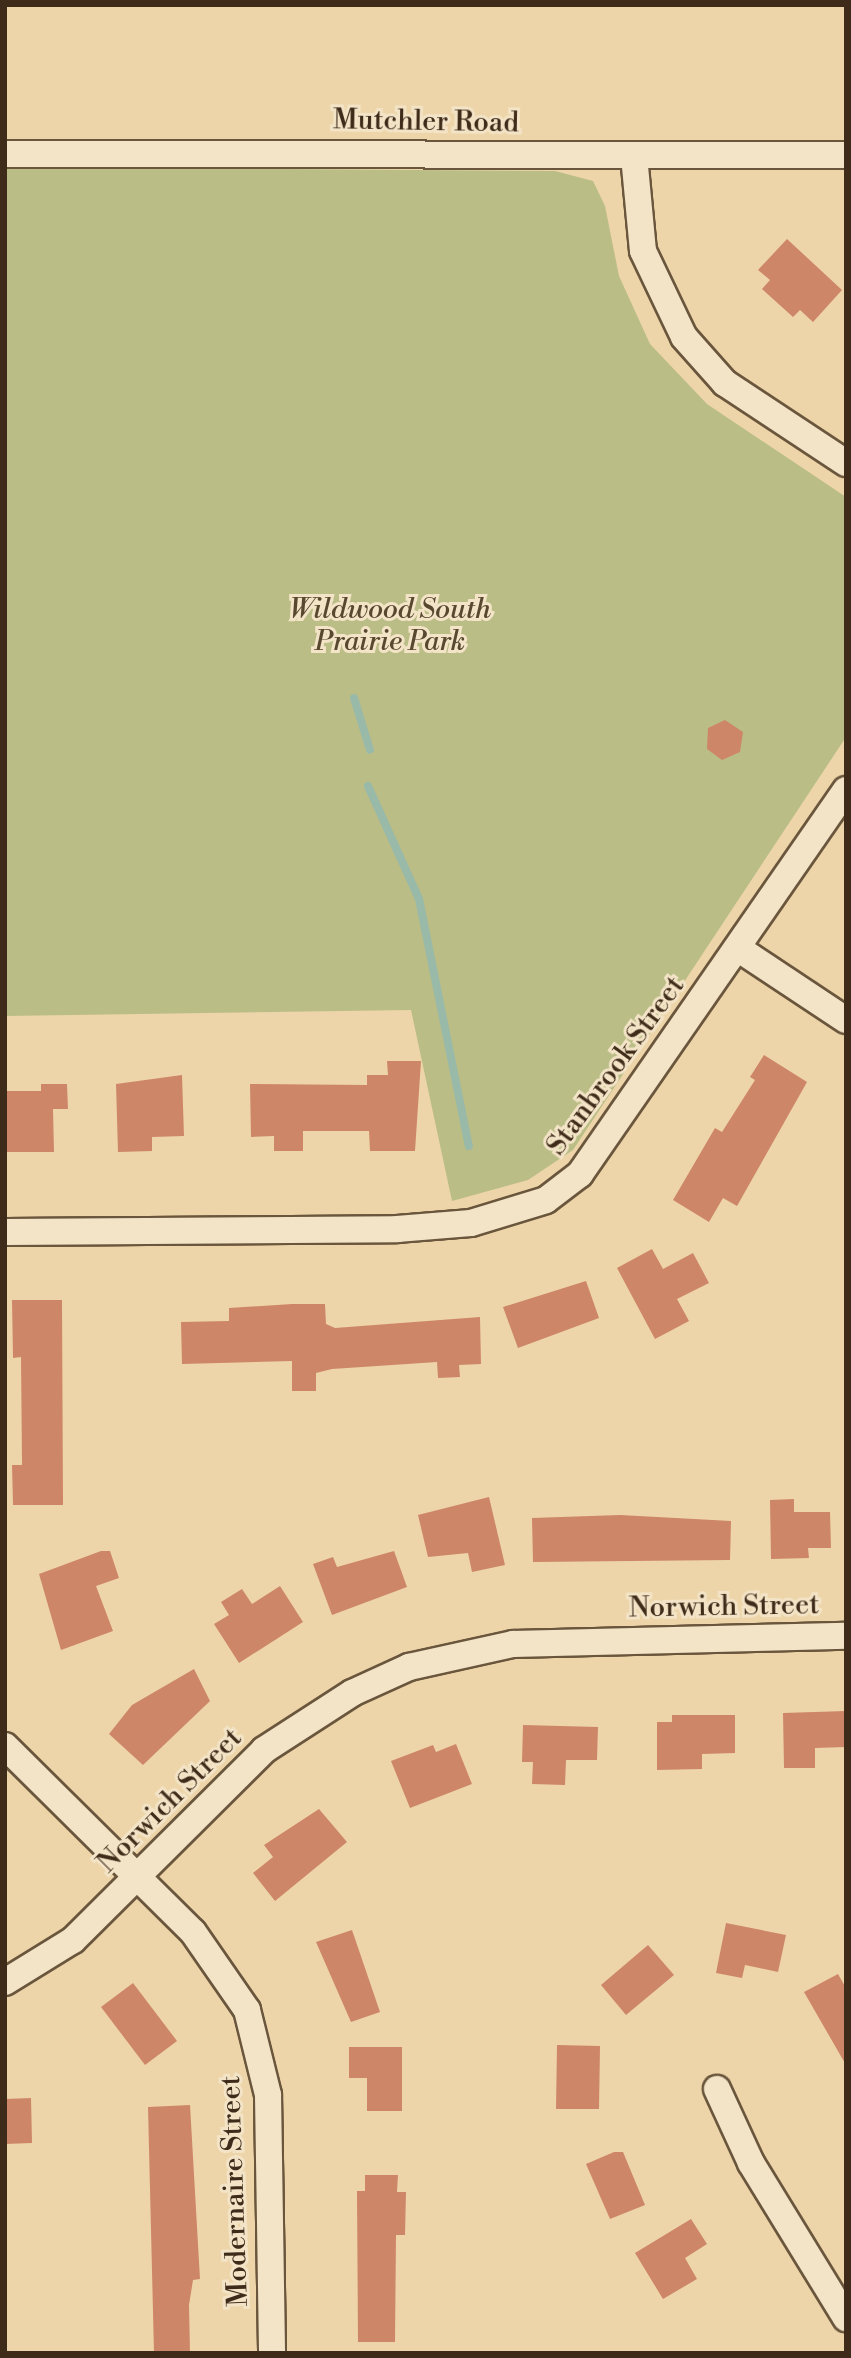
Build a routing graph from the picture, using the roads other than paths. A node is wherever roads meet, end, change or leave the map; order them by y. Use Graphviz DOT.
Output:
graph roads {
  1 [pos="5,154"];
  2 [pos="846,155"];
  3 [pos="634,156"];
  4 [pos="846,463"];
  5 [pos="846,790"];
  6 [pos="739,948"];
  7 [pos="846,1020"];
  8 [pos="5,1232"];
  9 [pos="846,1636"];
  10 [pos="5,1746"];
  11 [pos="138,1878"];
  12 [pos="5,1983"];
  13 [pos="717,2089"];
  14 [pos="846,2318"];
  15 [pos="272,2353"];
  1 -- 3 [label="street, Mutchler Road"];
  2 -- 3 [label="street, Mutchler Road"];
  3 -- 4 [label="street"];
  5 -- 6 [label="street, Stanbrook Street"];
  6 -- 7 [label="street"];
  6 -- 8 [label="street, Stanbrook Street"];
  9 -- 11 [label="street, Norwich Street"];
  10 -- 11 [label="street, Modernaire Street"];
  11 -- 12 [label="street, Norwich Street"];
  11 -- 15 [label="street, Modernaire Street"];
  13 -- 14 [label="street"];
}
